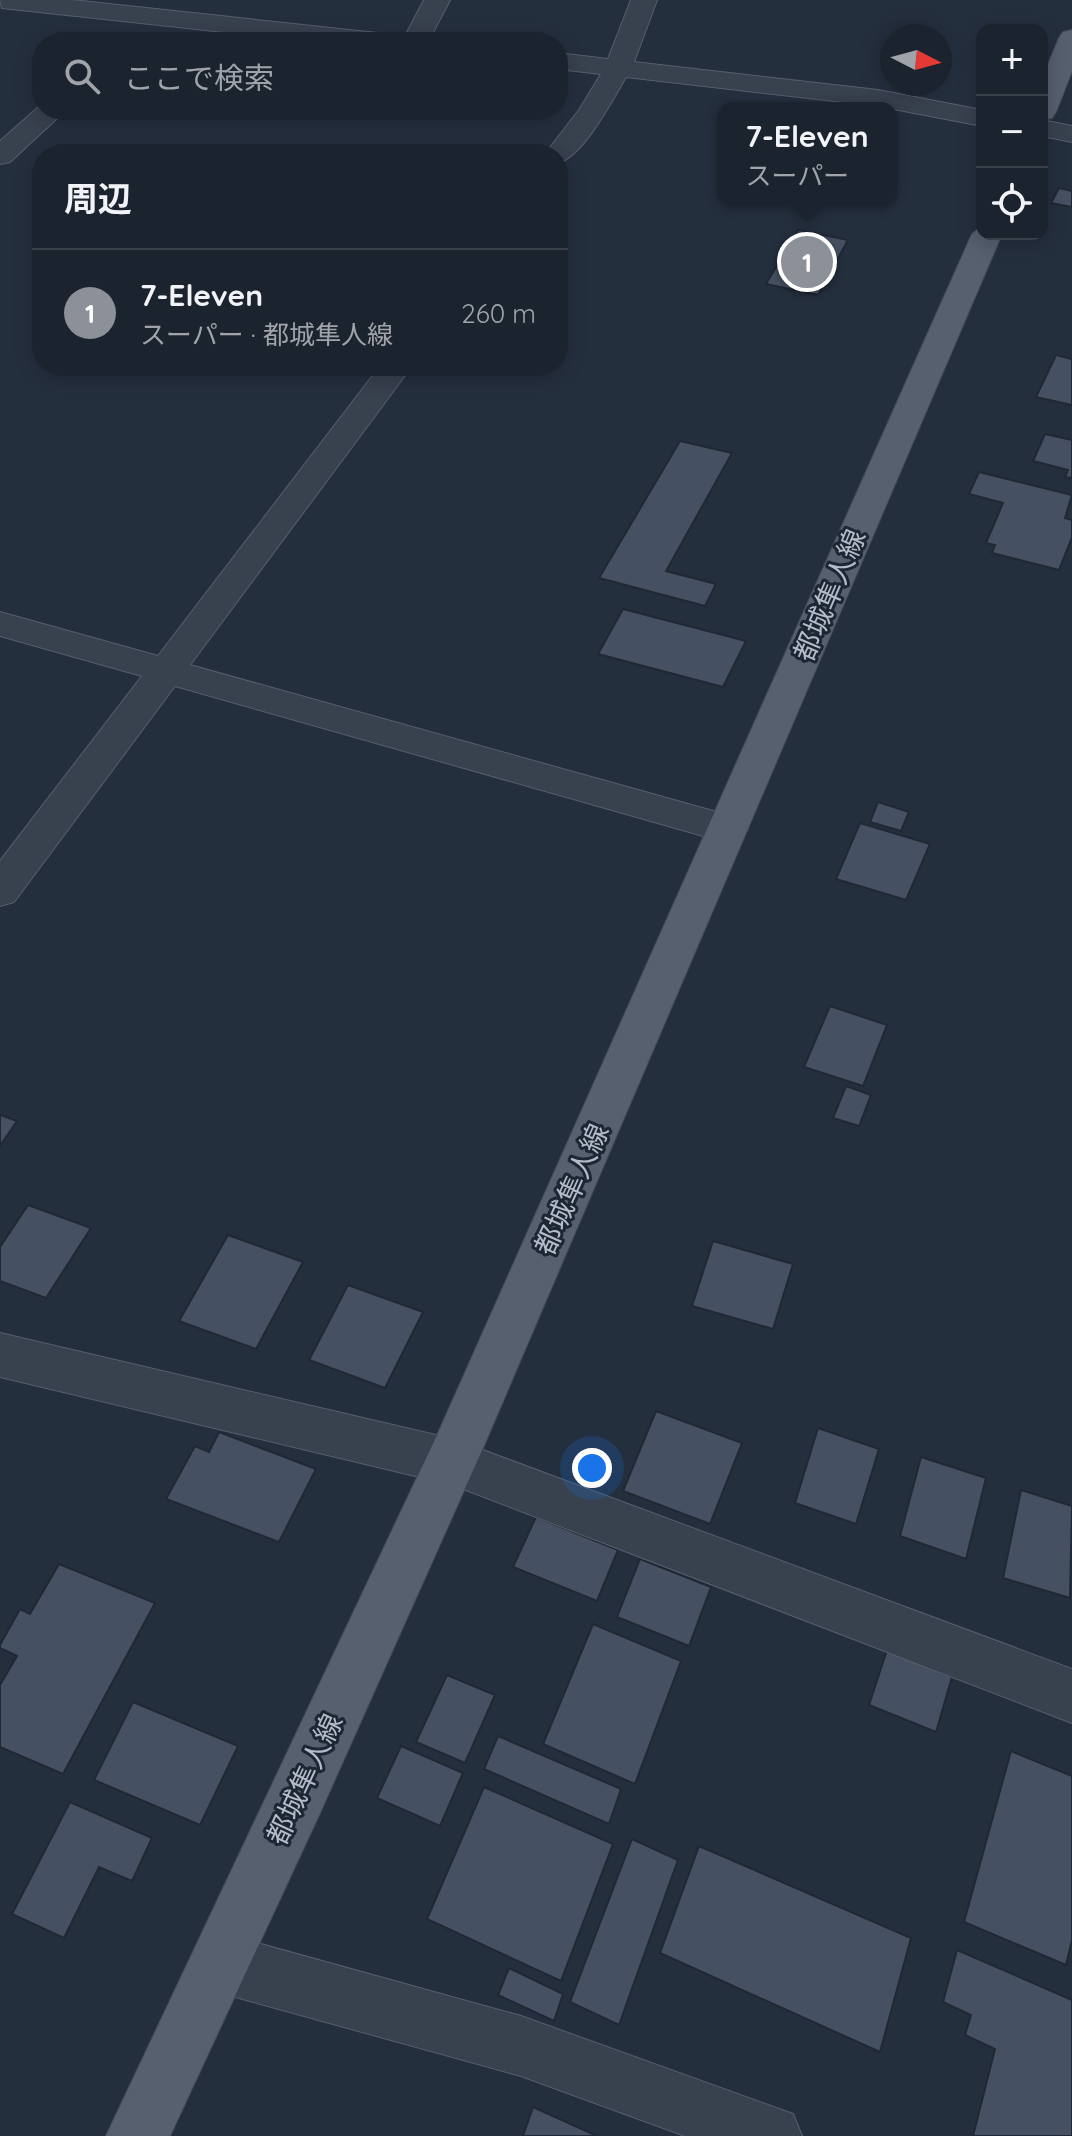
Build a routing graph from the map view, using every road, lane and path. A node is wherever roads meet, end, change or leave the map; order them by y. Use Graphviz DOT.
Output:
graph roads {
  1 [pos="2,0"];
  2 [pos="437,0"];
  3 [pos="644,0"];
  4 [pos="155,17"];
  5 [pos="139,32"];
  6 [pos="294,32"];
  7 [pos="420,32"];
  8 [pos="1072,38"];
  9 [pos="568,62"];
  10 [pos="618,68"];
  11 [pos="1048,97"];
  12 [pos="976,117"];
  13 [pos="41,120"];
  14 [pos="1048,129"];
  15 [pos="1072,134"];
  16 [pos="567,144"];
  17 [pos="0,156"];
  18 [pos="984,240"];
  19 [pos="388,376"];
  20 [pos="0,624"];
  21 [pos="166,671"];
  22 [pos="728,829"];
  23 [pos="0,891"];
  24 [pos="0,1355"];
  25 [pos="453,1462"];
  26 [pos="1072,1696"];
  27 [pos="221,1963"];
  28 [pos="137,2136"];
  29 [pos="771,2136"];
  1 -- 4 [label="street"];
  2 -- 7 [label="street"];
  3 -- 10 [label="street"];
  4 -- 5 [label="street"];
  4 -- 6 [label="street"];
  8 -- 11 [label="main road"];
  9 -- 10 [label="street"];
  10 -- 12 [label="street"];
  10 -- 16 [label="street"];
  13 -- 17 [label="street"];
  14 -- 15 [label="street"];
  18 -- 22 [label="main road, 都城隼人線"];
  19 -- 21 [label="street"];
  20 -- 21 [label="street"];
  21 -- 22 [label="street"];
  21 -- 23 [label="street"];
  22 -- 25 [label="main road, 都城隼人線"];
  24 -- 25 [label="street"];
  25 -- 26 [label="street"];
  25 -- 27 [label="main road, 都城隼人線"];
  27 -- 28 [label="main road, 都城隼人線"];
  27 -- 29 [label="street"];
}
